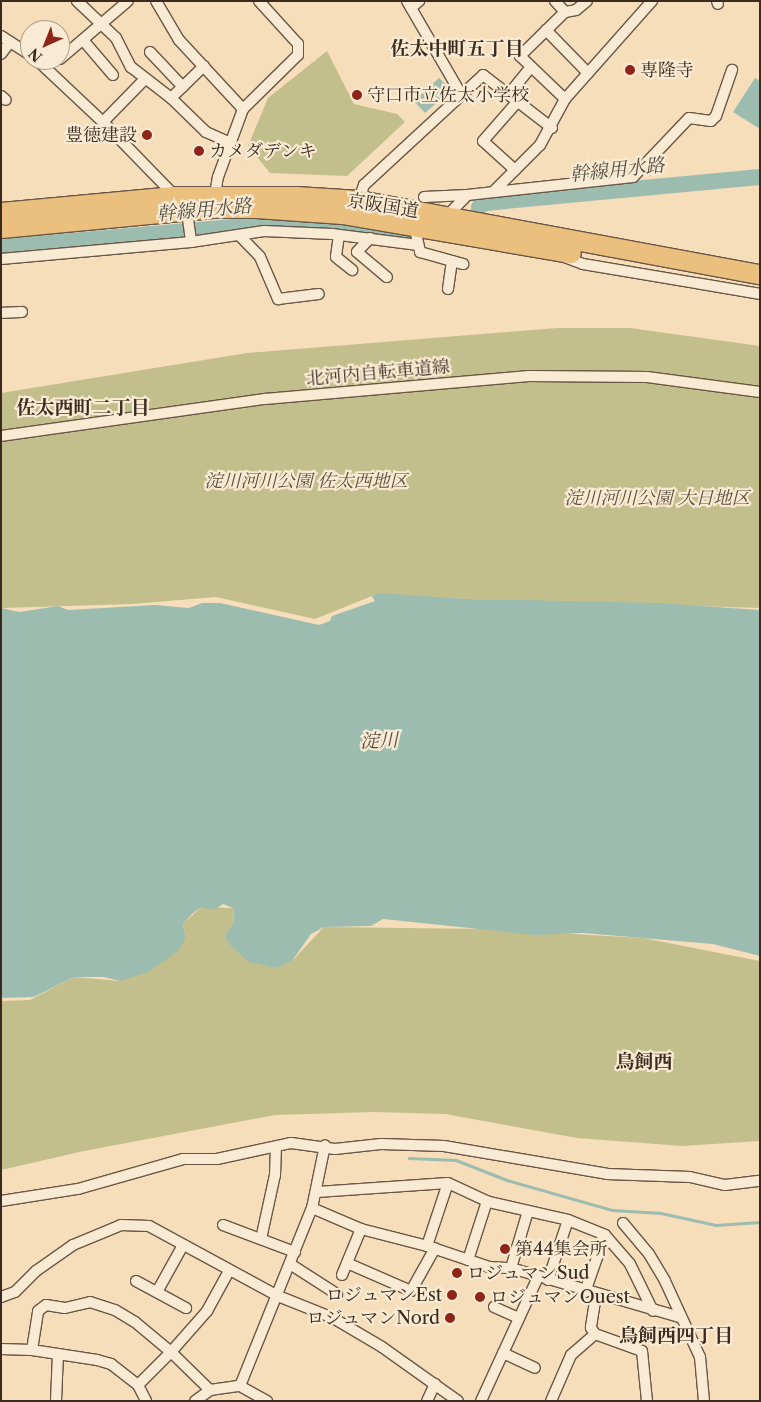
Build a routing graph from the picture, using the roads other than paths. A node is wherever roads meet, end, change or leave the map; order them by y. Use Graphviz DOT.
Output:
graph roads {
  1 [pos="77,1"];
  2 [pos="128,1"];
  3 [pos="156,1"];
  4 [pos="259,1"];
  5 [pos="555,1"];
  6 [pos="587,1"];
  7 [pos="652,1"];
  8 [pos="412,3"];
  9 [pos="564,12"];
  10 [pos="102,23"];
  11 [pos="546,30"];
  12 [pos="6,39"];
  13 [pos="83,40"];
  14 [pos="20,48"];
  15 [pos="70,51"];
  16 [pos="150,52"];
  17 [pos="1,54"];
  18 [pos="204,66"];
  19 [pos="531,67"];
  20 [pos="51,70"];
  21 [pos="732,70"];
  22 [pos="588,73"];
  23 [pos="114,76"];
  24 [pos="145,79"];
  25 [pos="183,87"];
  26 [pos="461,94"];
  27 [pos="508,94"];
  28 [pos="171,98"];
  29 [pos="565,99"];
  30 [pos="518,101"];
  31 [pos="243,109"];
  32 [pos="103,122"];
  33 [pos="552,128"];
  34 [pos="231,143"];
  35 [pos="515,170"];
  36 [pos="494,191"];
  37 [pos="215,195"];
  38 [pos="467,195"];
  39 [pos="174,196"];
  40 [pos="424,197"];
  41 [pos="359,200"];
  42 [pos="1,212"];
  43 [pos="188,217"];
  44 [pos="446,217"];
  45 [pos="414,225"];
  46 [pos="1,228"];
  47 [pos="239,235"];
  48 [pos="339,235"];
  49 [pos="190,238"];
  50 [pos="370,238"];
  51 [pos="418,246"];
  52 [pos="540,248"];
  53 [pos="1,259"];
  54 [pos="652,261"];
  55 [pos="352,270"];
  56 [pos="760,274"];
  57 [pos="387,278"];
  58 [pos="760,286"];
  59 [pos="448,289"];
  60 [pos="319,294"];
  61 [pos="760,294"];
  62 [pos="22,312"];
  63 [pos="1,313"];
  64 [pos="760,392"];
  65 [pos="1,436"];
  66 [pos="325,1145"];
  67 [pos="276,1149"];
  68 [pos="760,1181"];
  69 [pos="448,1183"];
  70 [pos="317,1192"];
  71 [pos="1,1201"];
  72 [pos="487,1201"];
  73 [pos="312,1208"];
  74 [pos="528,1211"];
  75 [pos="568,1220"];
  76 [pos="623,1223"];
  77 [pos="224,1225"];
  78 [pos="361,1229"];
  79 [pos="605,1236"];
  80 [pos="261,1239"];
  81 [pos="183,1245"];
  82 [pos="431,1247"];
  83 [pos="295,1252"];
  84 [pos="468,1260"];
  85 [pos="347,1263"];
  86 [pos="290,1264"];
  87 [pos="511,1268"];
  88 [pos="229,1271"];
  89 [pos="342,1275"];
  90 [pos="543,1278"];
  91 [pos="136,1281"];
  92 [pos="157,1292"];
  93 [pos="585,1292"];
  94 [pos="337,1294"];
  95 [pos="596,1295"];
  96 [pos="278,1296"];
  97 [pos="1,1297"];
  98 [pos="494,1307"];
  99 [pos="186,1308"];
  100 [pos="653,1312"];
  101 [pos="680,1317"];
  102 [pos="519,1318"];
  103 [pos="595,1334"];
  104 [pos="1,1349"];
  105 [pos="32,1350"];
  106 [pos="171,1352"];
  107 [pos="503,1353"];
  108 [pos="58,1354"];
  109 [pos="534,1368"];
  110 [pos="435,1384"];
  111 [pos="138,1385"];
  112 [pos="240,1386"];
  113 [pos="210,1390"];
  114 [pos="56,1401"];
  115 [pos="146,1401"];
  116 [pos="195,1401"];
  117 [pos="267,1401"];
  118 [pos="427,1401"];
  119 [pos="458,1401"];
  120 [pos="481,1401"];
  121 [pos="551,1401"];
  122 [pos="647,1401"];
  123 [pos="704,1401"];
  1 -- 10 [label="street"];
  2 -- 10 [label="street"];
  3 -- 18 [label="street"];
  4 -- 31 [label="street"];
  5 -- 9 [label="street"];
  6 -- 9 [label="street"];
  7 -- 22 [label="street"];
  8 -- 26 [label="street"];
  9 -- 11 [label="street"];
  10 -- 13 [label="street"];
  10 -- 24 [label="street"];
  11 -- 19 [label="street"];
  11 -- 22 [label="street"];
  12 -- 14 [label="street"];
  12 -- 17 [label="street"];
  13 -- 15 [label="street"];
  13 -- 23 [label="street"];
  16 -- 25 [label="street"];
  18 -- 25 [label="street"];
  18 -- 31 [label="street"];
  19 -- 27 [label="street"];
  19 -- 29 [label="street"];
  20 -- 32 [label="street"];
  21 -- 36 [label="street"];
  22 -- 29 [label="street"];
  24 -- 28 [label="street"];
  24 -- 32 [label="street"];
  25 -- 28 [label="street"];
  26 -- 27 [label="street"];
  26 -- 41 [label="street"];
  27 -- 30 [label="street"];
  28 -- 34 [label="street"];
  29 -- 33 [label="street"];
  30 -- 33 [label="street"];
  30 -- 35 [label="street"];
  31 -- 34 [label="street"];
  32 -- 39 [label="street"];
  33 -- 35 [label="street"];
  34 -- 37 [label="street"];
  35 -- 36 [label="street"];
  36 -- 38 [label="street"];
  37 -- 39 [label="highway, 京阪国道"];
  37 -- 41 [label="highway, 京阪国道"];
  38 -- 40 [label="street"];
  38 -- 44 [label="street"];
  39 -- 42 [label="highway, 京阪国道"];
  39 -- 43 [label="street"];
  41 -- 44 [label="highway, 京阪国道"];
  43 -- 45 [label="highway, 京阪国道"];
  43 -- 46 [label="highway, 京阪国道"];
  43 -- 49 [label="street"];
  44 -- 54 [label="highway, 京阪国道"];
  45 -- 51 [label="street"];
  45 -- 52 [label="highway, 京阪国道"];
  47 -- 48 [label="street"];
  47 -- 49 [label="street"];
  47 -- 60 [label="street"];
  48 -- 50 [label="street"];
  48 -- 55 [label="street"];
  49 -- 53 [label="street"];
  50 -- 51 [label="street"];
  50 -- 57 [label="street"];
  51 -- 59 [label="street"];
  52 -- 54 [label="highway, 京阪国道"];
  52 -- 61 [label="street"];
  54 -- 56 [label="highway, 京阪国道"];
  54 -- 58 [label="highway, 京阪国道"];
  62 -- 63 [label="street"];
  64 -- 65 [label="street, 北河内自転車道線"];
  66 -- 67 [label="street"];
  66 -- 68 [label="street"];
  66 -- 70 [label="street"];
  67 -- 71 [label="street"];
  67 -- 80 [label="street"];
  69 -- 70 [label="street"];
  69 -- 72 [label="street"];
  69 -- 82 [label="street"];
  70 -- 73 [label="street"];
  72 -- 74 [label="street"];
  72 -- 84 [label="street"];
  73 -- 78 [label="street"];
  73 -- 83 [label="street"];
  74 -- 75 [label="street"];
  74 -- 87 [label="street"];
  75 -- 79 [label="street"];
  75 -- 90 [label="street"];
  76 -- 101 [label="street"];
  77 -- 80 [label="street"];
  78 -- 82 [label="street"];
  78 -- 85 [label="street"];
  79 -- 93 [label="street"];
  79 -- 100 [label="street"];
  80 -- 83 [label="street"];
  81 -- 88 [label="street"];
  81 -- 92 [label="street"];
  81 -- 97 [label="street"];
  82 -- 84 [label="street"];
  82 -- 85 [label="street"];
  83 -- 86 [label="street"];
  84 -- 87 [label="street"];
  85 -- 89 [label="street"];
  86 -- 94 [label="street"];
  86 -- 96 [label="street"];
  87 -- 90 [label="street"];
  88 -- 96 [label="street"];
  88 -- 106 [label="street"];
  90 -- 93 [label="street"];
  90 -- 102 [label="street"];
  91 -- 92 [label="street"];
  92 -- 99 [label="street"];
  93 -- 95 [label="street"];
  95 -- 100 [label="street"];
  95 -- 103 [label="street"];
  96 -- 110 [label="street"];
  96 -- 112 [label="street"];
  98 -- 102 [label="street"];
  100 -- 101 [label="street"];
  101 -- 123 [label="street"];
  102 -- 107 [label="street"];
  103 -- 121 [label="street"];
  103 -- 122 [label="street"];
  104 -- 105 [label="street"];
  105 -- 106 [label="street"];
  105 -- 108 [label="street"];
  106 -- 111 [label="street"];
  106 -- 113 [label="street"];
  107 -- 109 [label="street"];
  107 -- 120 [label="street"];
  108 -- 111 [label="street"];
  108 -- 114 [label="street"];
  110 -- 118 [label="street"];
  110 -- 119 [label="street"];
  111 -- 115 [label="street"];
  112 -- 113 [label="street"];
  112 -- 117 [label="street"];
  113 -- 116 [label="street"];
}
